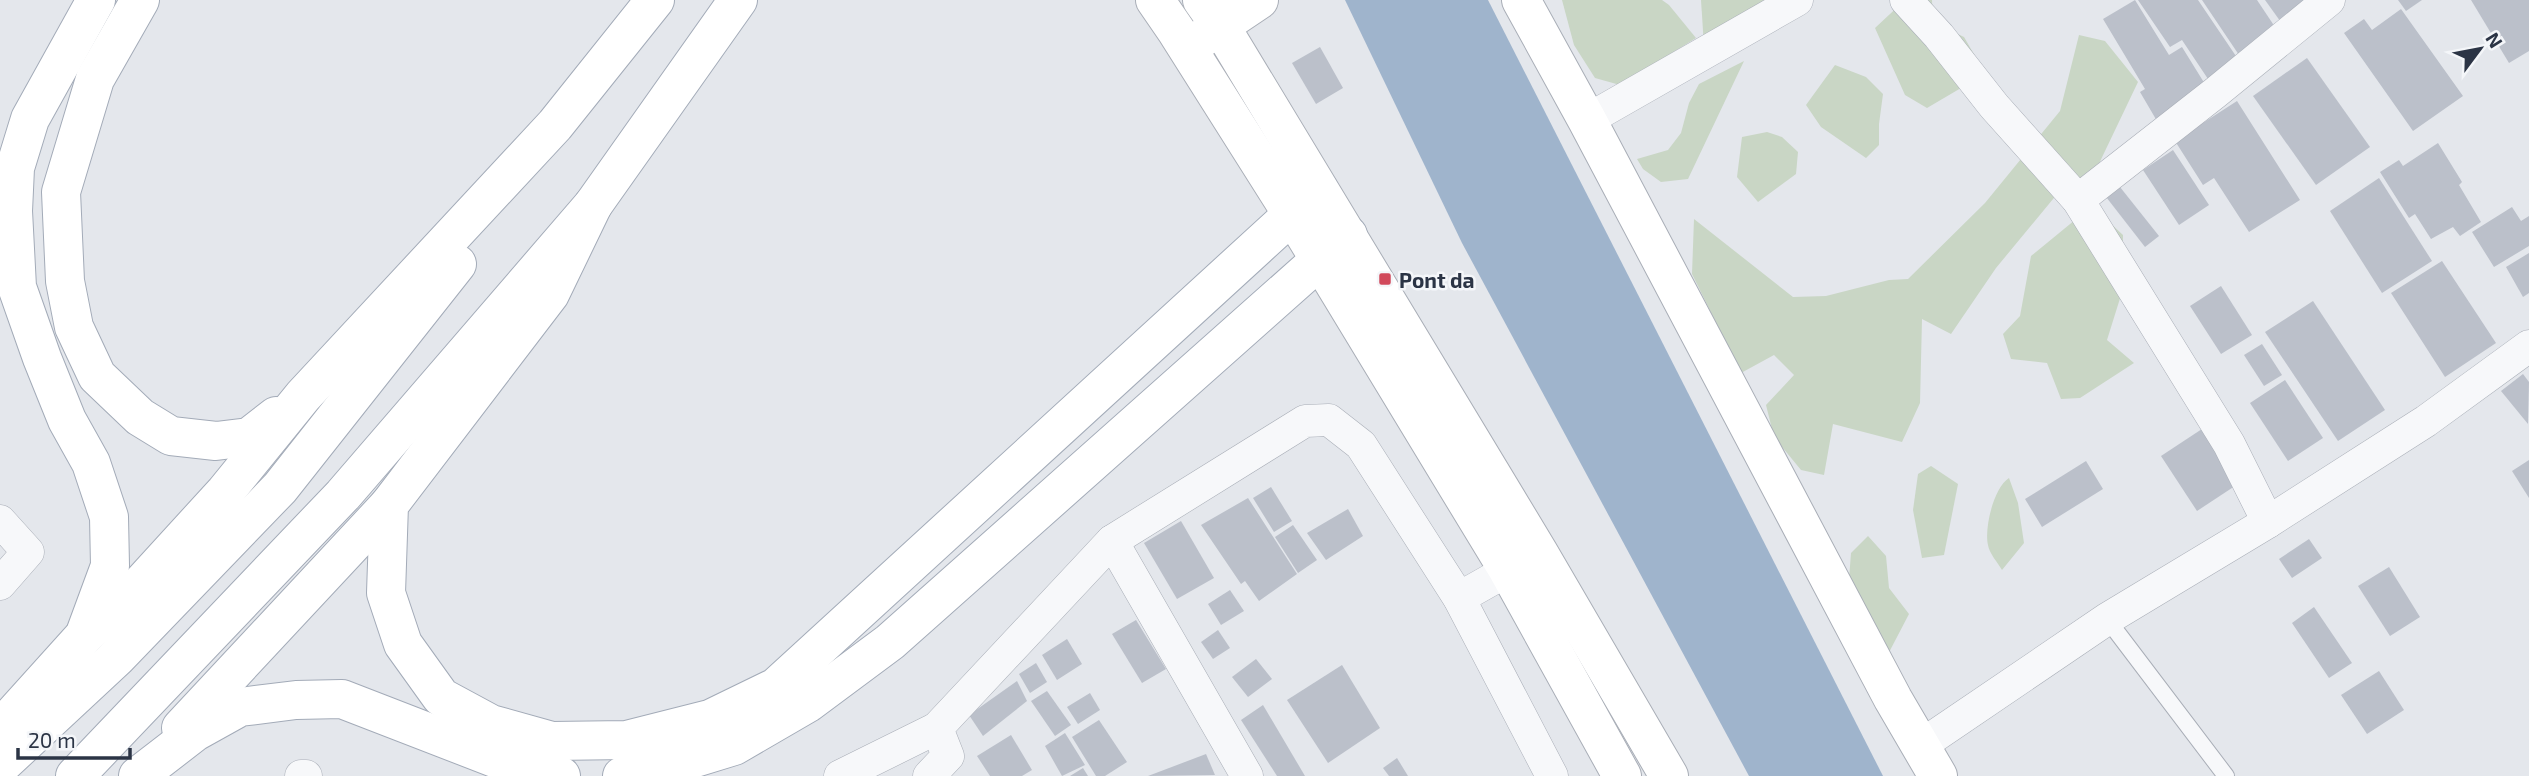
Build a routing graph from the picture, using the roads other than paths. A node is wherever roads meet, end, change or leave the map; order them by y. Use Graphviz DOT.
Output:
graph roads {
  1 [pos="96,0"];
  2 [pos="140,0"];
  3 [pos="654,0"];
  4 [pos="738,0"];
  5 [pos="1155,0"];
  6 [pos="1259,0"];
  7 [pos="1521,0"];
  8 [pos="1797,0"];
  9 [pos="1906,0"];
  10 [pos="2329,0"];
  11 [pos="1211,14"];
  12 [pos="1187,47"];
  13 [pos="1587,120"];
  14 [pos="555,125"];
  15 [pos="2078,200"];
  16 [pos="1306,202"];
  17 [pos="593,205"];
  18 [pos="1334,248"];
  19 [pos="2529,346"];
  20 [pos="303,396"];
  21 [pos="389,505"];
  22 [pos="0,521"];
  23 [pos="2268,522"];
  24 [pos="1112,541"];
  25 [pos="1523,562"];
  26 [pos="0,584"];
  27 [pos="1459,598"];
  28 [pos="2107,619"];
  29 [pos="84,636"];
  30 [pos="0,729"];
  31 [pos="943,759"];
  32 [pos="1929,761"];
  33 [pos="0,766"];
  34 [pos="75,776"];
  35 [pos="137,776"];
  36 [pos="301,776"];
  37 [pos="306,776"];
  38 [pos="561,776"];
  39 [pos="622,776"];
  40 [pos="840,776"];
  41 [pos="1247,776"];
  42 [pos="1552,776"];
  43 [pos="1622,776"];
  44 [pos="1670,776"];
  45 [pos="2226,776"];
  1 -- 29 [label="main road"];
  2 -- 20 [label="main road"];
  3 -- 14 [label="main road"];
  4 -- 17 [label="main road"];
  5 -- 12 [label="main road"];
  6 -- 11 [label="main road"];
  7 -- 13 [label="main road"];
  8 -- 13 [label="street"];
  9 -- 15 [label="street"];
  10 -- 15 [label="street"];
  11 -- 12 [label="main road"];
  11 -- 16 [label="main road"];
  12 -- 16 [label="main road"];
  13 -- 32 [label="main road"];
  14 -- 20 [label="main road"];
  14 -- 33 [label="main road"];
  15 -- 23 [label="street"];
  16 -- 18 [label="main road"];
  16 -- 21 [label="main road"];
  17 -- 21 [label="main road"];
  17 -- 34 [label="main road"];
  18 -- 25 [label="main road"];
  18 -- 39 [label="main road"];
  19 -- 23 [label="street"];
  20 -- 29 [label="main road"];
  21 -- 35 [label="main road"];
  22 -- 26 [label="street"];
  23 -- 28 [label="street"];
  24 -- 27 [label="street"];
  24 -- 31 [label="street"];
  24 -- 41 [label="street"];
  25 -- 27 [label="street"];
  25 -- 43 [label="main road"];
  25 -- 44 [label="main road"];
  27 -- 42 [label="street"];
  28 -- 32 [label="street"];
  28 -- 45 [label="lane"];
  29 -- 30 [label="main road"];
  31 -- 40 [label="street"];
  35 -- 38 [label="main road"];
  36 -- 37 [label="street"];
}
